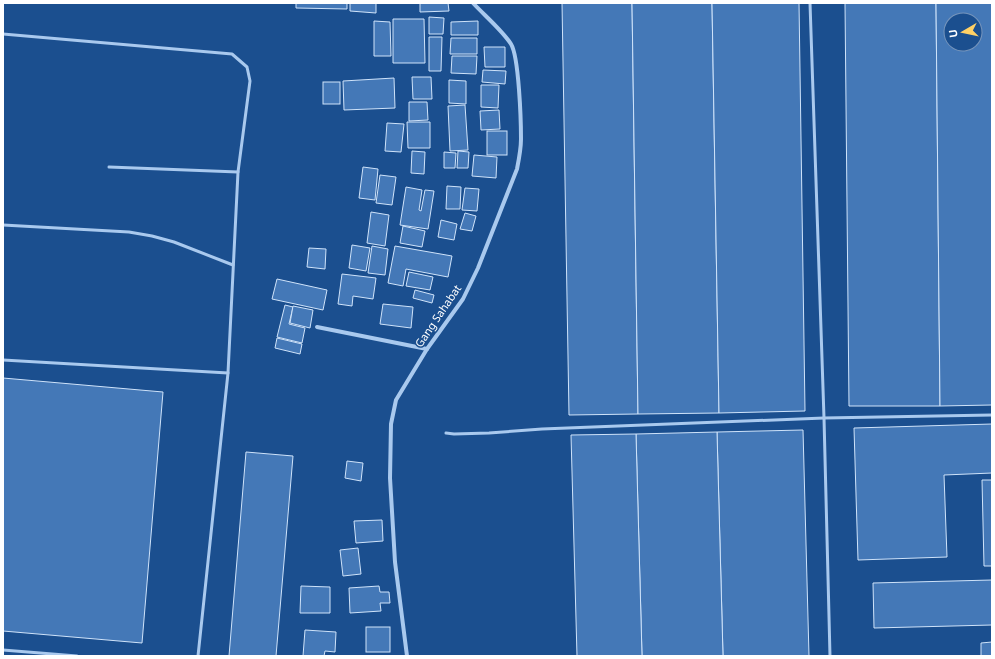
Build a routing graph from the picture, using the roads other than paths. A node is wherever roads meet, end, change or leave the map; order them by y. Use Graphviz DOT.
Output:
graph roads {
  1 [pos="473,3"];
  2 [pos="810,3"];
  3 [pos="3,34"];
  4 [pos="109,167"];
  5 [pos="238,172"];
  6 [pos="3,225"];
  7 [pos="232,265"];
  8 [pos="317,328"];
  9 [pos="426,349"];
  10 [pos="3,360"];
  11 [pos="228,372"];
  12 [pos="992,415"];
  13 [pos="824,418"];
  14 [pos="446,432"];
  15 [pos="3,650"];
  16 [pos="78,656"];
  17 [pos="198,656"];
  18 [pos="407,656"];
  19 [pos="830,656"];
  1 -- 9 [label="street, Gang Sahabat"];
  2 -- 13 [label="lane"];
  3 -- 5 [label="lane"];
  4 -- 5 [label="lane"];
  5 -- 7 [label="lane"];
  6 -- 7 [label="lane"];
  7 -- 11 [label="lane"];
  8 -- 9 [label="street"];
  9 -- 18 [label="street, Gang Sahabat"];
  10 -- 11 [label="lane"];
  11 -- 17 [label="lane"];
  12 -- 13 [label="lane"];
  13 -- 14 [label="lane"];
  13 -- 19 [label="lane"];
  15 -- 16 [label="lane"];
}
